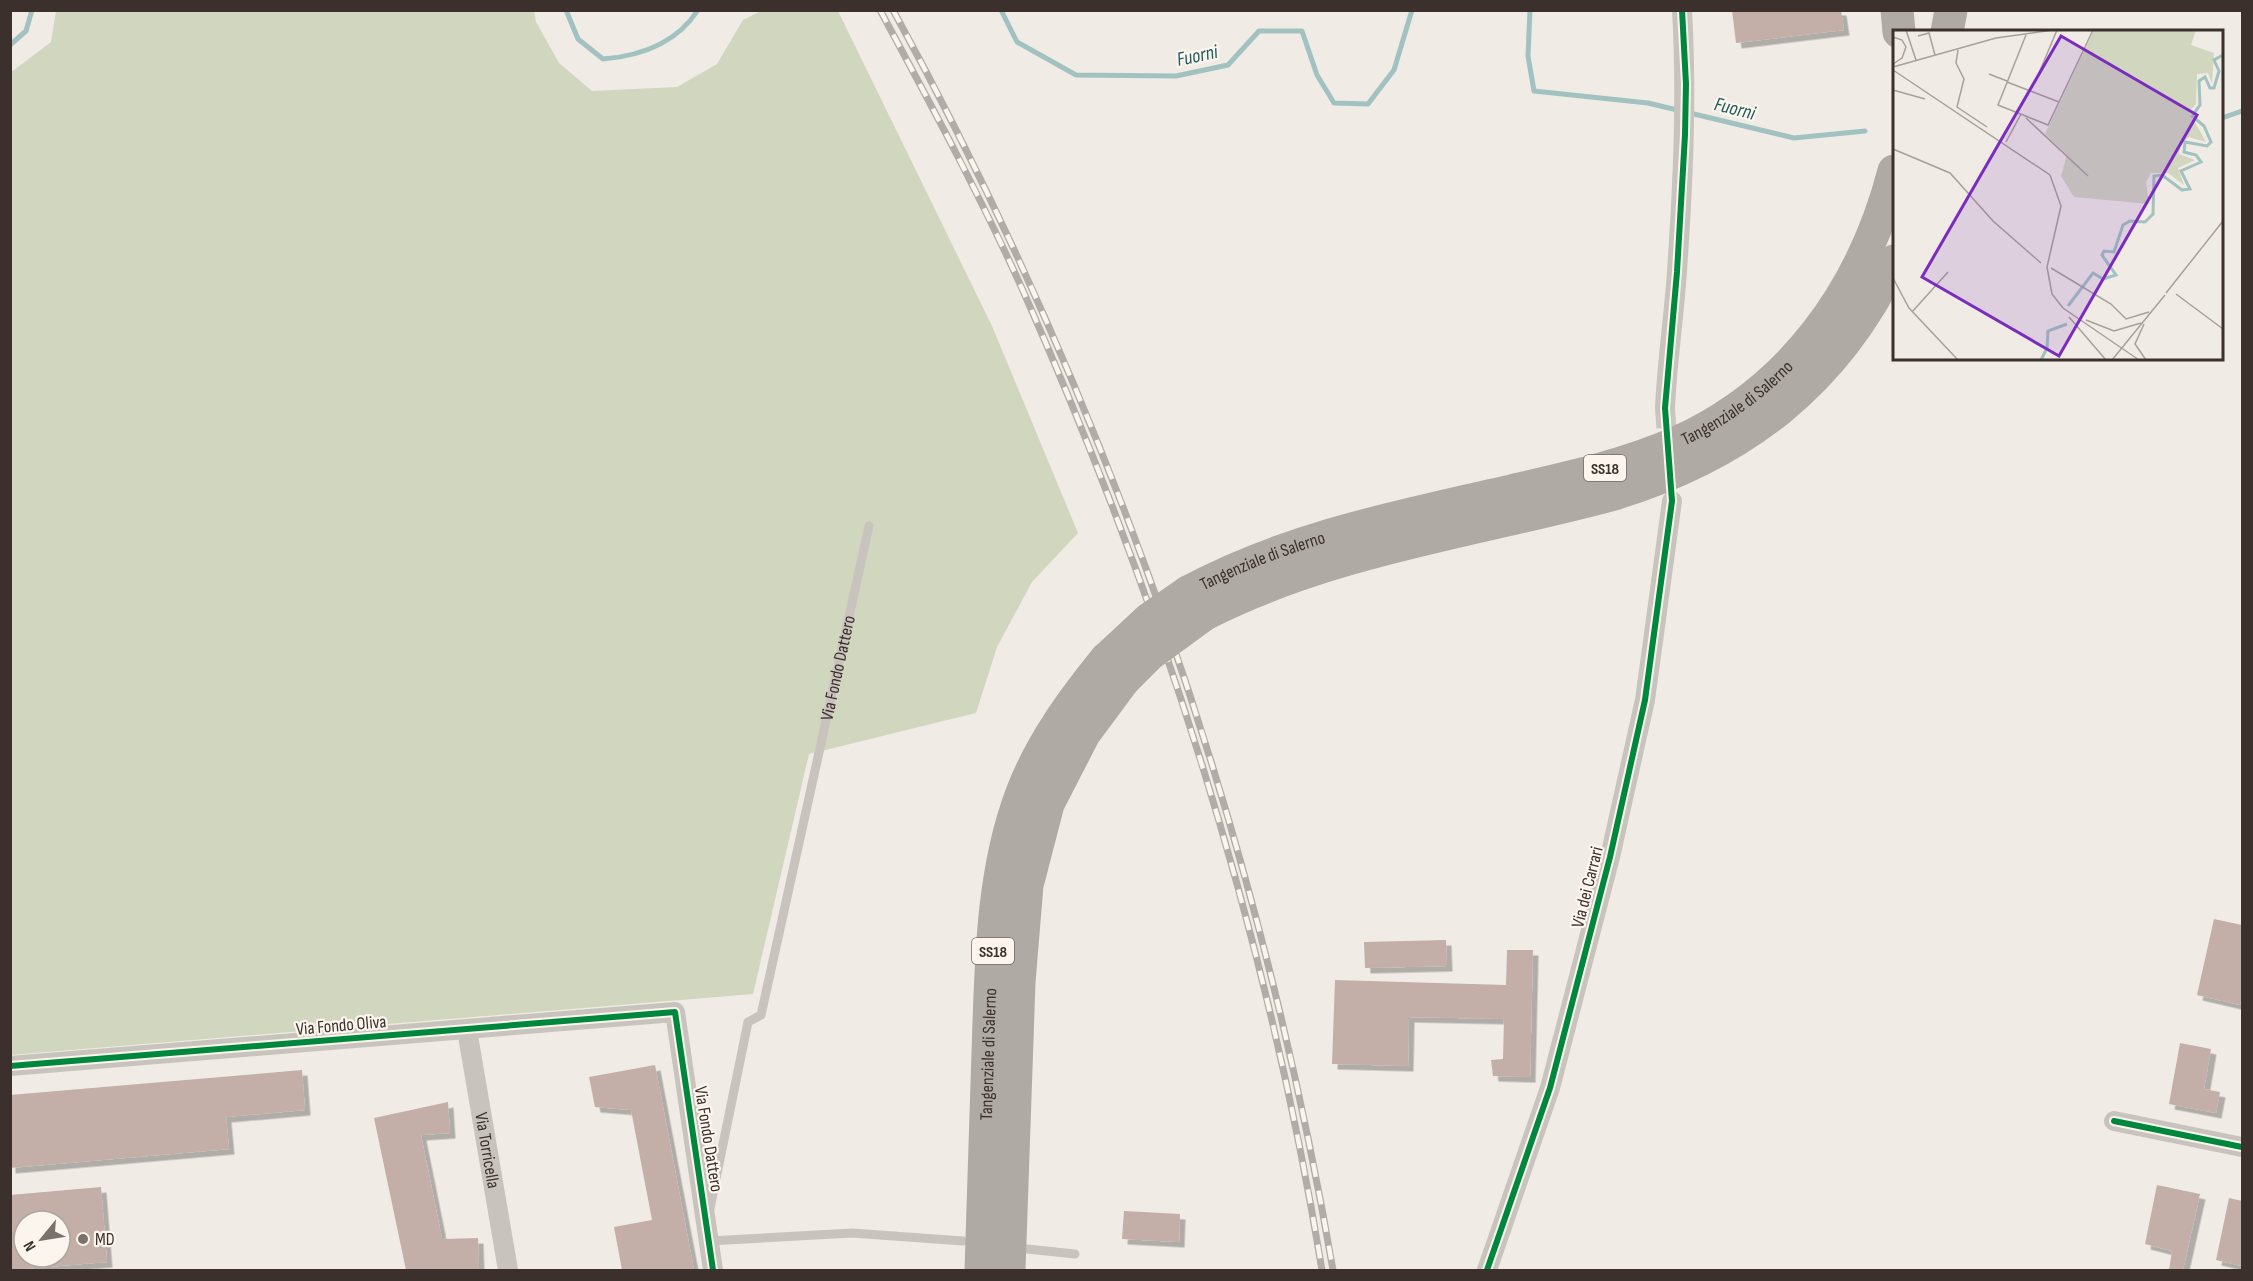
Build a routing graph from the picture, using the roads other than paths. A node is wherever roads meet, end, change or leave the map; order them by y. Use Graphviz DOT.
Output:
graph roads {
  1 [pos="1682,10"];
  2 [pos="1897,10"];
  3 [pos="1912,10"];
  4 [pos="1940,10"];
  5 [pos="1951,10"];
  6 [pos="1899,30"];
  7 [pos="1911,30"];
  8 [pos="1938,30"];
  9 [pos="1947,30"];
  10 [pos="1893,175"];
  11 [pos="1893,263"];
  12 [pos="1665,408"];
  13 [pos="1672,501"];
  14 [pos="869,526"];
  15 [pos="1197,603"];
  16 [pos="1115,669"];
  17 [pos="675,1012"];
  18 [pos="467,1030"];
  19 [pos="10,1066"];
  20 [pos="2114,1121"];
  21 [pos="2242,1147"];
  22 [pos="708,1233"];
  23 [pos="963,1240"];
  24 [pos="1074,1254"];
  25 [pos="1018,1260"];
  26 [pos="507,1270"];
  27 [pos="714,1270"];
  28 [pos="981,1270"];
  29 [pos="1487,1270"];
  1 -- 12 [label="street"];
  2 -- 6 [label="highway"];
  3 -- 7 [label="highway"];
  4 -- 8 [label="highway"];
  5 -- 9 [label="highway"];
  10 -- 15 [label="highway, Tangenziale di Salerno / SS18"];
  11 -- 15 [label="highway, Tangenziale di Salerno / SS18"];
  13 -- 29 [label="street, Via dei Carrari"];
  14 -- 22 [label="lane, Via Fondo Dattero"];
  15 -- 16 [label="highway, Tangenziale di Salerno / SS18, bridge"];
  16 -- 25 [label="highway, Tangenziale di Salerno / SS18"];
  16 -- 28 [label="highway, Tangenziale di Salerno / SS18"];
  17 -- 18 [label="street, Via Fondo Oliva"];
  17 -- 22 [label="street, Via Fondo Dattero"];
  18 -- 19 [label="street, Via Fondo Oliva"];
  18 -- 26 [label="street, Via Torricella"];
  20 -- 21 [label="street"];
  22 -- 23 [label="lane"];
  22 -- 27 [label="street, Via Fondo Dattero"];
  24 -- 25 [label="lane"];
}
